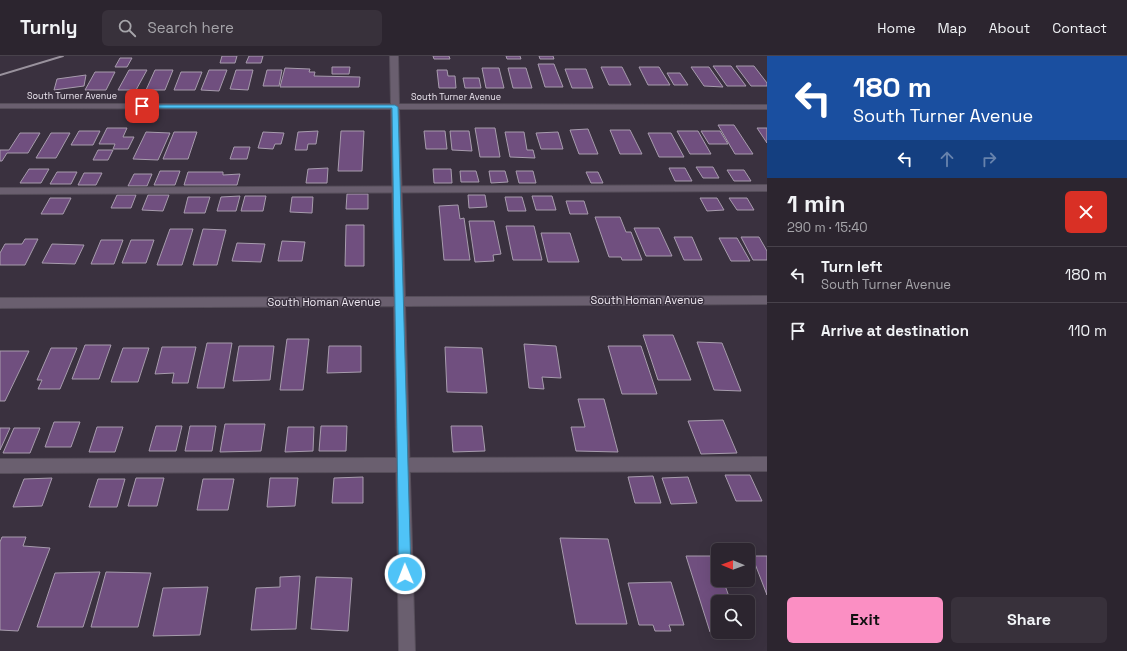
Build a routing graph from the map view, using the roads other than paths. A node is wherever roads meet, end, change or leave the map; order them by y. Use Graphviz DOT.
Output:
graph roads {
  1 [pos="394,56"];
  2 [pos="0,106"];
  3 [pos="395,107"];
  4 [pos="767,107"];
  5 [pos="397,188"];
  6 [pos="767,188"];
  7 [pos="0,191"];
  8 [pos="767,300"];
  9 [pos="399,301"];
  10 [pos="0,303"];
  11 [pos="767,464"];
  12 [pos="403,465"];
  13 [pos="0,466"];
  14 [pos="407,651"];
  1 -- 3 [label="street"];
  2 -- 3 [label="street, South Turner Avenue"];
  3 -- 4 [label="street, South Turner Avenue"];
  3 -- 5 [label="street"];
  5 -- 6 [label="street"];
  5 -- 7 [label="street"];
  5 -- 9 [label="street"];
  8 -- 9 [label="street, South Homan Avenue"];
  9 -- 10 [label="street, South Homan Avenue"];
  9 -- 12 [label="street"];
  11 -- 12 [label="street"];
  12 -- 13 [label="street"];
  12 -- 14 [label="street"];
}
